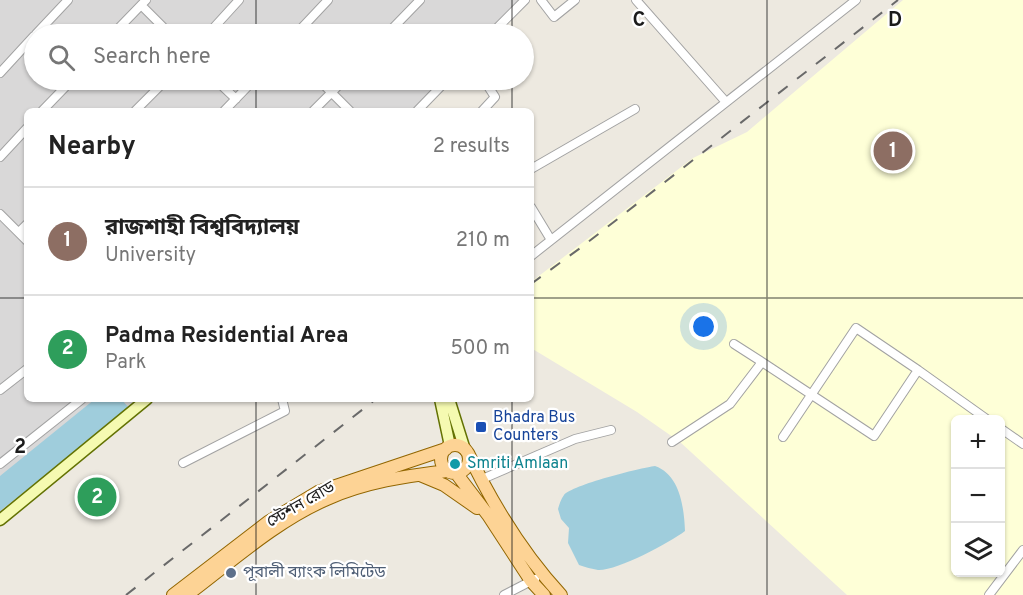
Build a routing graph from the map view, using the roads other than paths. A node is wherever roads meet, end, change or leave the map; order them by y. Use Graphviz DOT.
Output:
graph roads {
  1 [pos="68,0"];
  2 [pos="239,0"];
  3 [pos="328,0"];
  4 [pos="420,0"];
  5 [pos="525,0"];
  6 [pos="541,0"];
  7 [pos="575,0"];
  8 [pos="636,0"];
  9 [pos="856,0"];
  10 [pos="143,2"];
  11 [pos="45,24"];
  12 [pos="123,24"];
  13 [pos="162,24"];
  14 [pos="217,24"];
  15 [pos="305,24"];
  16 [pos="397,24"];
  17 [pos="501,24"];
  18 [pos="24,47"];
  19 [pos="0,74"];
  20 [pos="62,90"];
  21 [pos="156,90"];
  22 [pos="227,90"];
  23 [pos="245,90"];
  24 [pos="437,90"];
  25 [pos="490,90"];
  26 [pos="332,92"];
  27 [pos="236,99"];
  28 [pos="725,101"];
  29 [pos="45,108"];
  30 [pos="138,108"];
  31 [pos="227,108"];
  32 [pos="316,108"];
  33 [pos="347,108"];
  34 [pos="420,108"];
  35 [pos="485,108"];
  36 [pos="635,110"];
  37 [pos="24,131"];
  38 [pos="0,157"];
  39 [pos="534,167"];
  40 [pos="534,212"];
  41 [pos="0,214"];
  42 [pos="24,227"];
  43 [pos="19,232"];
  44 [pos="24,238"];
  45 [pos="551,240"];
  46 [pos="534,254"];
  47 [pos="734,344"];
  48 [pos="762,362"];
  49 [pos="918,370"];
  50 [pos="24,371"];
  51 [pos="0,390"];
  52 [pos="811,396"];
  53 [pos="78,402"];
  54 [pos="143,402"];
  55 [pos="283,402"];
  56 [pos="440,402"];
  57 [pos="450,402"];
  58 [pos="981,415"];
  59 [pos="611,430"];
  60 [pos="1005,431"];
  61 [pos="783,437"];
  62 [pos="672,442"];
  63 [pos="1023,444"];
  64 [pos="448,447"];
  65 [pos="466,451"];
  66 [pos="183,463"];
  67 [pos="0,464"];
  68 [pos="451,472"];
  69 [pos="419,475"];
  70 [pos="480,480"];
  71 [pos="488,515"];
  72 [pos="0,520"];
  73 [pos="1023,550"];
  74 [pos="539,587"];
  75 [pos="173,595"];
  76 [pos="188,595"];
  77 [pos="504,595"];
  78 [pos="561,595"];
  79 [pos="989,595"];
  1 -- 11 [label="street"];
  2 -- 14 [label="street"];
  3 -- 15 [label="street"];
  4 -- 16 [label="street"];
  5 -- 17 [label="street"];
  6 -- 7 [label="street"];
  8 -- 28 [label="street"];
  9 -- 28 [label="street"];
  10 -- 12 [label="street"];
  10 -- 13 [label="street"];
  18 -- 19 [label="street"];
  20 -- 29 [label="street"];
  21 -- 30 [label="street"];
  22 -- 27 [label="street"];
  23 -- 27 [label="street"];
  24 -- 34 [label="street"];
  25 -- 35 [label="street"];
  26 -- 32 [label="street"];
  26 -- 33 [label="street"];
  27 -- 31 [label="street"];
  28 -- 45 [label="street"];
  36 -- 39 [label="street"];
  37 -- 38 [label="street"];
  40 -- 45 [label="street"];
  41 -- 43 [label="street"];
  42 -- 43 [label="street"];
  43 -- 44 [label="street"];
  45 -- 46 [label="street"];
  47 -- 48 [label="street"];
  48 -- 52 [label="street"];
  48 -- 62 [label="street"];
  49 -- 52 [label="street"];
  49 -- 52 [label="street"];
  49 -- 58 [label="street"];
  50 -- 51 [label="street"];
  52 -- 61 [label="street"];
  53 -- 67 [label="street"];
  54 -- 72 [label="main road"];
  55 -- 66 [label="street"];
  56 -- 64 [label="main road"];
  57 -- 65 [label="main road"];
  59 -- 70 [label="street"];
  60 -- 63 [label="street"];
  64 -- 65 [label="main road"];
  64 -- 68 [label="main road"];
  64 -- 75 [label="main road, স্টেশন রোড"];
  65 -- 68 [label="main road"];
  65 -- 70 [label="main road"];
  68 -- 69 [label="main road, স্টেশন রোড"];
  68 -- 71 [label="main road"];
  69 -- 71 [label="main road"];
  69 -- 76 [label="main road, স্টেশন রোড"];
  70 -- 74 [label="main road"];
  71 -- 74 [label="main road"];
  73 -- 79 [label="street"];
  74 -- 77 [label="street"];
  74 -- 78 [label="main road"];
}
